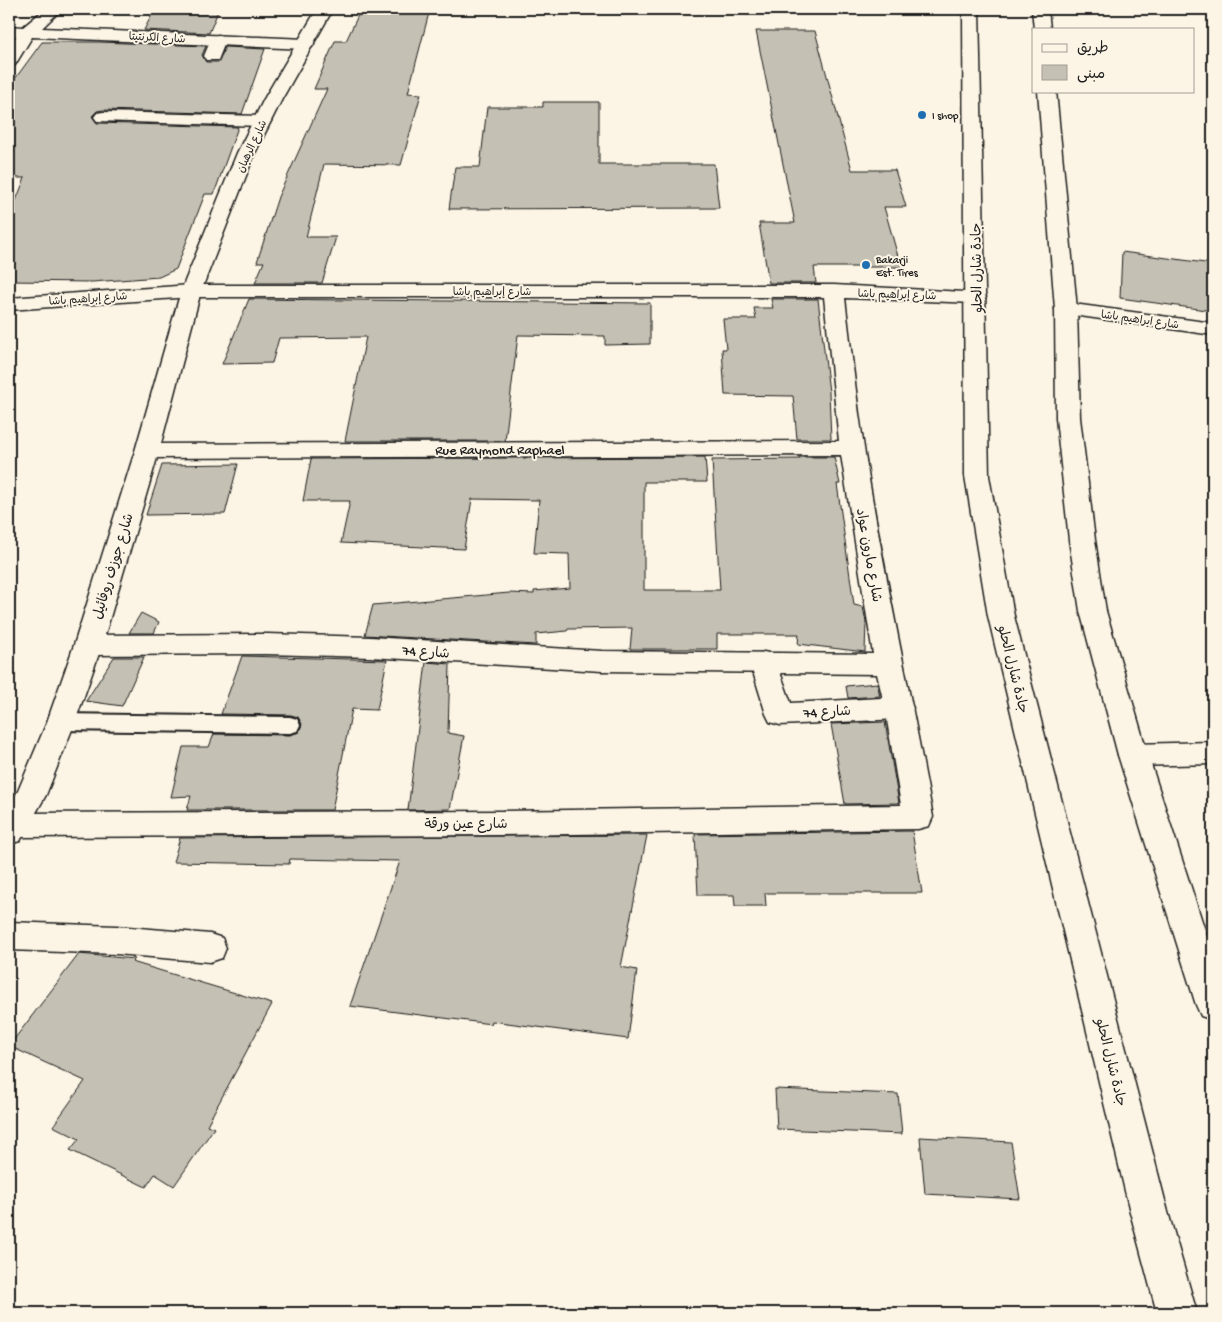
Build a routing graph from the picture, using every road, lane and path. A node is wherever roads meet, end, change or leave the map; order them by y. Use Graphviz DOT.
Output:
graph roads {
  1 [pos="54,9"];
  2 [pos="326,9"];
  3 [pos="971,9"];
  4 [pos="1040,9"];
  5 [pos="1042,28"];
  6 [pos="9,31"];
  7 [pos="27,32"];
  8 [pos="218,40"];
  9 [pos="306,44"];
  10 [pos="212,56"];
  11 [pos="9,61"];
  12 [pos="1047,92"];
  13 [pos="103,117"];
  14 [pos="262,121"];
  15 [pos="191,291"];
  16 [pos="834,291"];
  17 [pos="976,297"];
  18 [pos="9,304"];
  19 [pos="1066,309"];
  20 [pos="1213,329"];
  21 [pos="852,448"];
  22 [pos="148,451"];
  23 [pos="88,645"];
  24 [pos="764,662"];
  25 [pos="888,664"];
  26 [pos="899,708"];
  27 [pos="61,722"];
  28 [pos="290,725"];
  29 [pos="1213,753"];
  30 [pos="1133,755"];
  31 [pos="918,817"];
  32 [pos="11,828"];
  33 [pos="9,936"];
  34 [pos="210,948"];
  35 [pos="1213,1004"];
  36 [pos="1177,1313"];
  1 -- 7 [label="main road"];
  2 -- 9 [label="main road, شارع الرهبان"];
  3 -- 17 [label="main road, جادة شارل الحلو"];
  4 -- 5 [label="main road"];
  6 -- 7 [label="main road, شارع الكرنتيتا"];
  7 -- 8 [label="main road, شارع الكرنتيتا"];
  7 -- 11 [label="main road"];
  8 -- 9 [label="main road, شارع الكرنتيتا"];
  8 -- 10 [label="main road"];
  9 -- 14 [label="main road, شارع الرهبان"];
  12 -- 19 [label="main road"];
  13 -- 14 [label="main road"];
  14 -- 15 [label="main road, شارع الرهبان"];
  15 -- 16 [label="main road, شارع إبراهيم باشا"];
  15 -- 18 [label="main road, شارع إبراهيم باشا"];
  15 -- 22 [label="main road, شارع جوزف روفائيل"];
  16 -- 17 [label="main road, شارع إبراهيم باشا"];
  16 -- 21 [label="main road, شارع مارون عواد"];
  17 -- 36 [label="main road, جادة شارل الحلو"];
  19 -- 20 [label="main road, شارع ابراهيم باشا"];
  19 -- 30 [label="main road"];
  21 -- 22 [label="main road, Rue Raymond Raphael"];
  21 -- 25 [label="main road, شارع مارون عواد"];
  22 -- 23 [label="main road, شارع جوزف روفائيل"];
  23 -- 24 [label="main road, شارع 74"];
  23 -- 27 [label="main road, شارع جوزف روفائيل"];
  24 -- 25 [label="main road, شارع 74"];
  24 -- 26 [label="main road, شارع 74"];
  25 -- 26 [label="main road, شارع مارون عواد"];
  26 -- 31 [label="main road, شارع مارون عواد"];
  27 -- 28 [label="lane"];
  27 -- 32 [label="main road, شارع جوزف روفائيل"];
  29 -- 30 [label="main road"];
  30 -- 35 [label="main road"];
  31 -- 32 [label="main road, شارع عين ورقة"];
  33 -- 34 [label="main road"];
}
